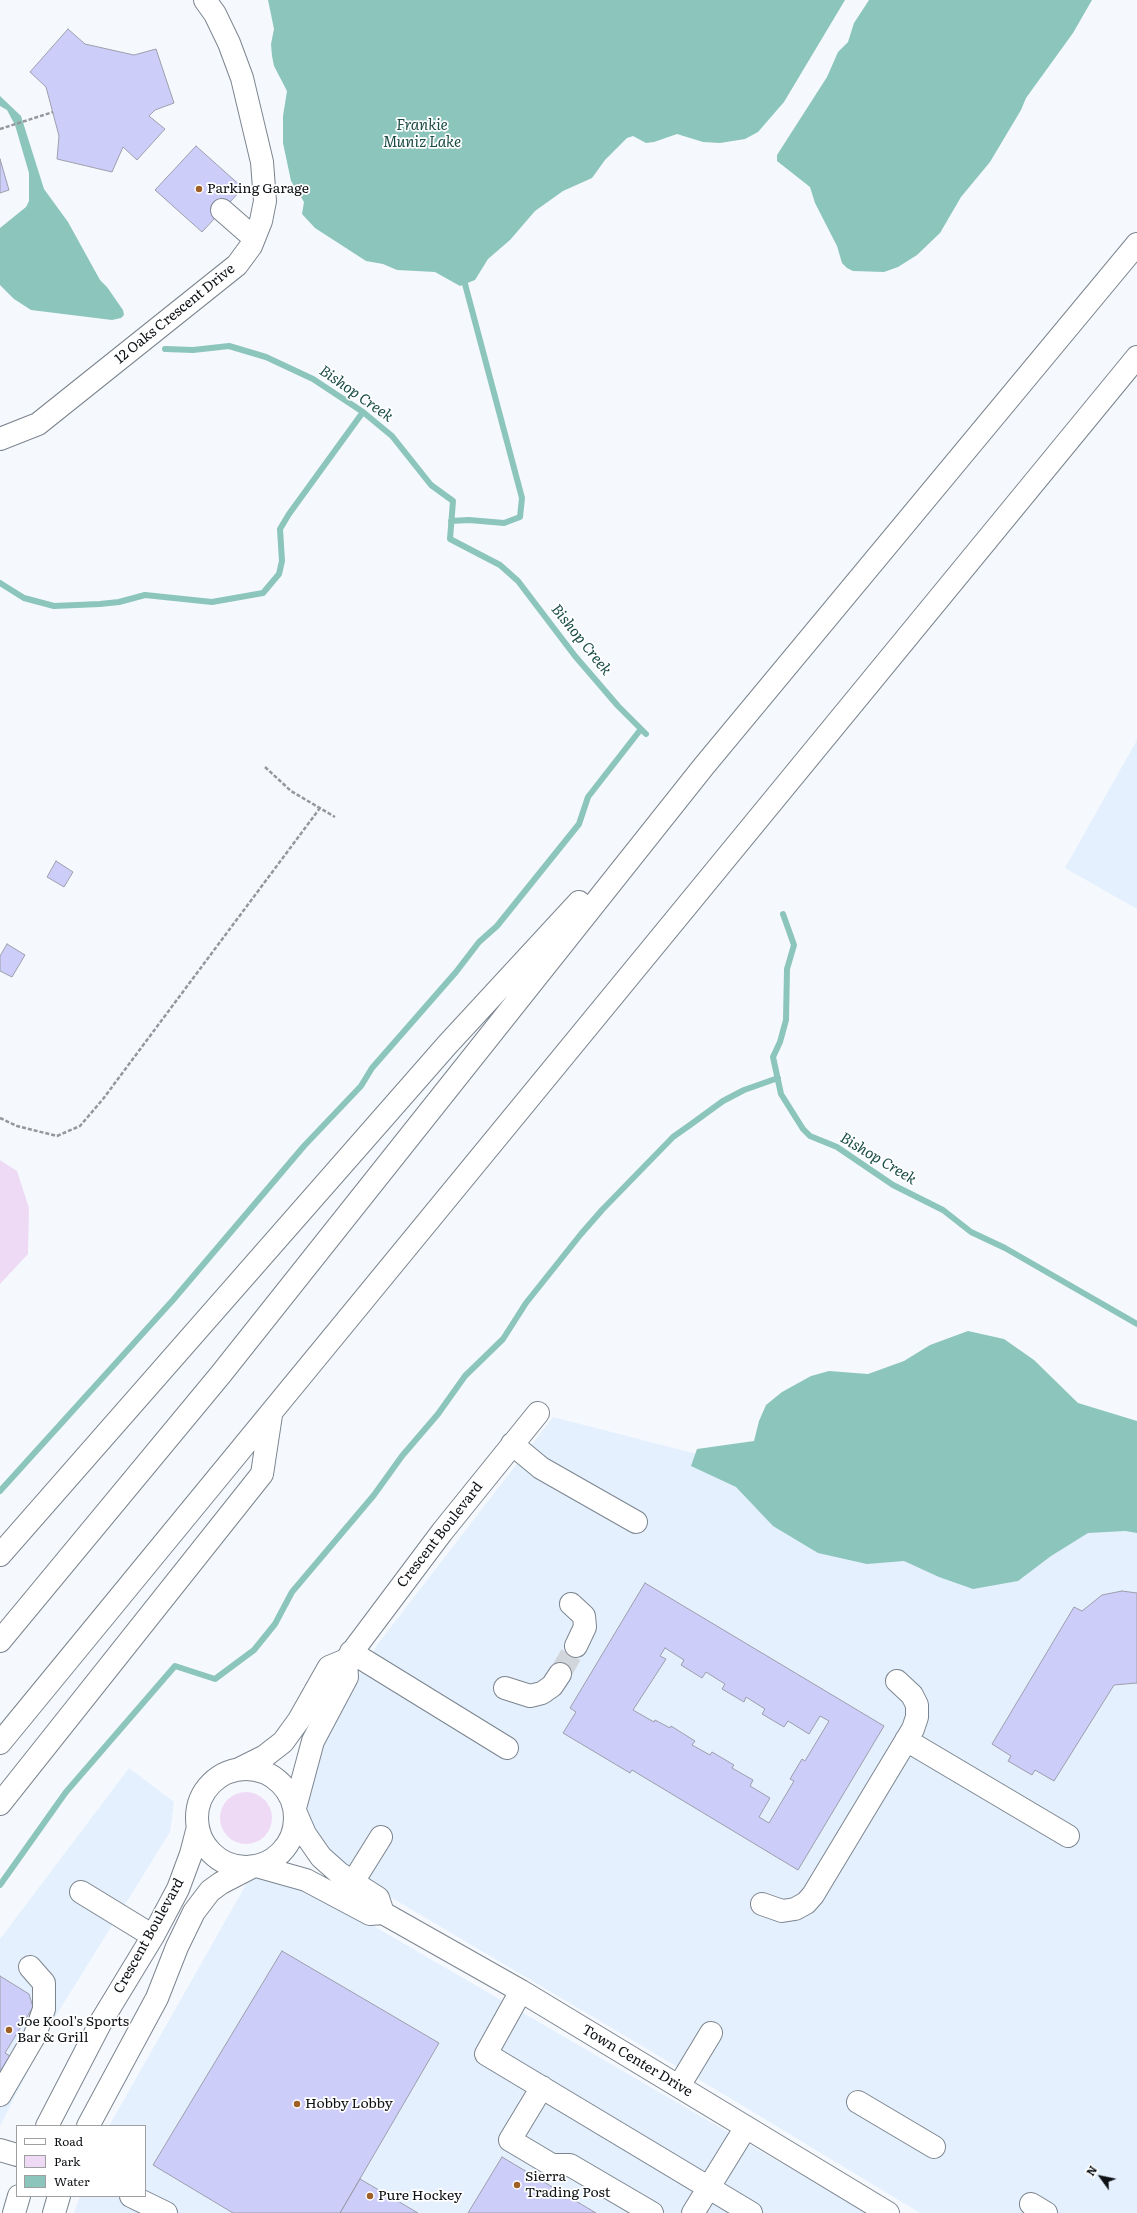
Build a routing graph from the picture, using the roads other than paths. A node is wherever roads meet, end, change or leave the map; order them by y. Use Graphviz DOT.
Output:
graph roads {
  1 [pos="205,0"];
  2 [pos="222,210"];
  3 [pos="254,238"];
  4 [pos="1137,244"];
  5 [pos="1137,357"];
  6 [pos="0,439"];
  7 [pos="704,766"];
  8 [pos="538,1413"];
  9 [pos="271,1415"];
  10 [pos="512,1444"];
  11 [pos="636,1522"];
  12 [pos="0,1555"];
  13 [pos="571,1604"];
  14 [pos="0,1641"];
  15 [pos="576,1646"];
  16 [pos="348,1656"];
  17 [pos="560,1674"];
  18 [pos="897,1681"];
  19 [pos="505,1688"];
  20 [pos="906,1740"];
  21 [pos="0,1743"];
  22 [pos="508,1748"];
  23 [pos="239,1769"];
  24 [pos="0,1804"];
  25 [pos="295,1809"];
  26 [pos="198,1827"];
  27 [pos="1068,1836"];
  28 [pos="381,1837"];
  29 [pos="254,1866"];
  30 [pos="353,1882"];
  31 [pos="81,1892"];
  32 [pos="762,1904"];
  33 [pos="383,1913"];
  34 [pos="153,1936"];
  35 [pos="30,1967"];
  36 [pos="521,1991"];
  37 [pos="711,2033"];
  38 [pos="679,2086"];
  39 [pos="542,2087"];
  40 [pos="0,2095"];
  41 [pos="858,2102"];
  42 [pos="48,2125"];
  43 [pos="89,2125"];
  44 [pos="746,2127"];
  45 [pos="934,2147"];
  46 [pos="0,2150"];
  47 [pos="16,2156"];
  48 [pos="709,2187"];
  49 [pos="59,2197"];
  50 [pos="133,2197"];
  51 [pos="54,2213"];
  52 [pos="166,2213"];
  53 [pos="652,2213"];
  54 [pos="693,2213"];
  55 [pos="751,2213"];
  56 [pos="888,2213"];
  1 -- 3 [label="main road, 12 Oaks Crescent Drive"];
  2 -- 3 [label="main road"];
  3 -- 6 [label="main road, 12 Oaks Crescent Drive"];
  4 -- 7 [label="main road"];
  5 -- 9 [label="main road"];
  7 -- 12 [label="main road"];
  7 -- 14 [label="main road"];
  8 -- 10 [label="main road, Crescent Boulevard"];
  9 -- 21 [label="main road"];
  9 -- 24 [label="main road"];
  10 -- 11 [label="main road"];
  10 -- 16 [label="main road, Crescent Boulevard"];
  13 -- 15 [label="main road"];
  16 -- 22 [label="main road"];
  16 -- 23 [label="main road, Crescent Boulevard"];
  16 -- 25 [label="main road"];
  17 -- 19 [label="main road"];
  18 -- 20 [label="main road"];
  20 -- 27 [label="main road"];
  20 -- 32 [label="main road"];
  23 -- 25 [label="main road"];
  23 -- 26 [label="main road"];
  25 -- 29 [label="main road"];
  25 -- 30 [label="main road"];
  26 -- 29 [label="main road"];
  26 -- 34 [label="main road, Crescent Boulevard"];
  28 -- 30 [label="main road"];
  29 -- 33 [label="main road, Town Center Drive"];
  29 -- 43 [label="main road, Crescent Boulevard"];
  30 -- 33 [label="main road"];
  31 -- 34 [label="main road"];
  33 -- 36 [label="main road, Town Center Drive"];
  34 -- 42 [label="main road, Crescent Boulevard"];
  35 -- 40 [label="main road"];
  36 -- 38 [label="main road, Town Center Drive"];
  36 -- 39 [label="main road"];
  37 -- 38 [label="main road"];
  38 -- 44 [label="main road, Town Center Drive"];
  39 -- 48 [label="main road"];
  39 -- 53 [label="main road"];
  41 -- 45 [label="main road"];
  44 -- 48 [label="main road"];
  44 -- 56 [label="main road, Town Center Drive"];
  46 -- 47 [label="main road"];
  48 -- 54 [label="main road"];
  48 -- 55 [label="main road"];
  49 -- 51 [label="main road"];
  50 -- 52 [label="main road"];
}
